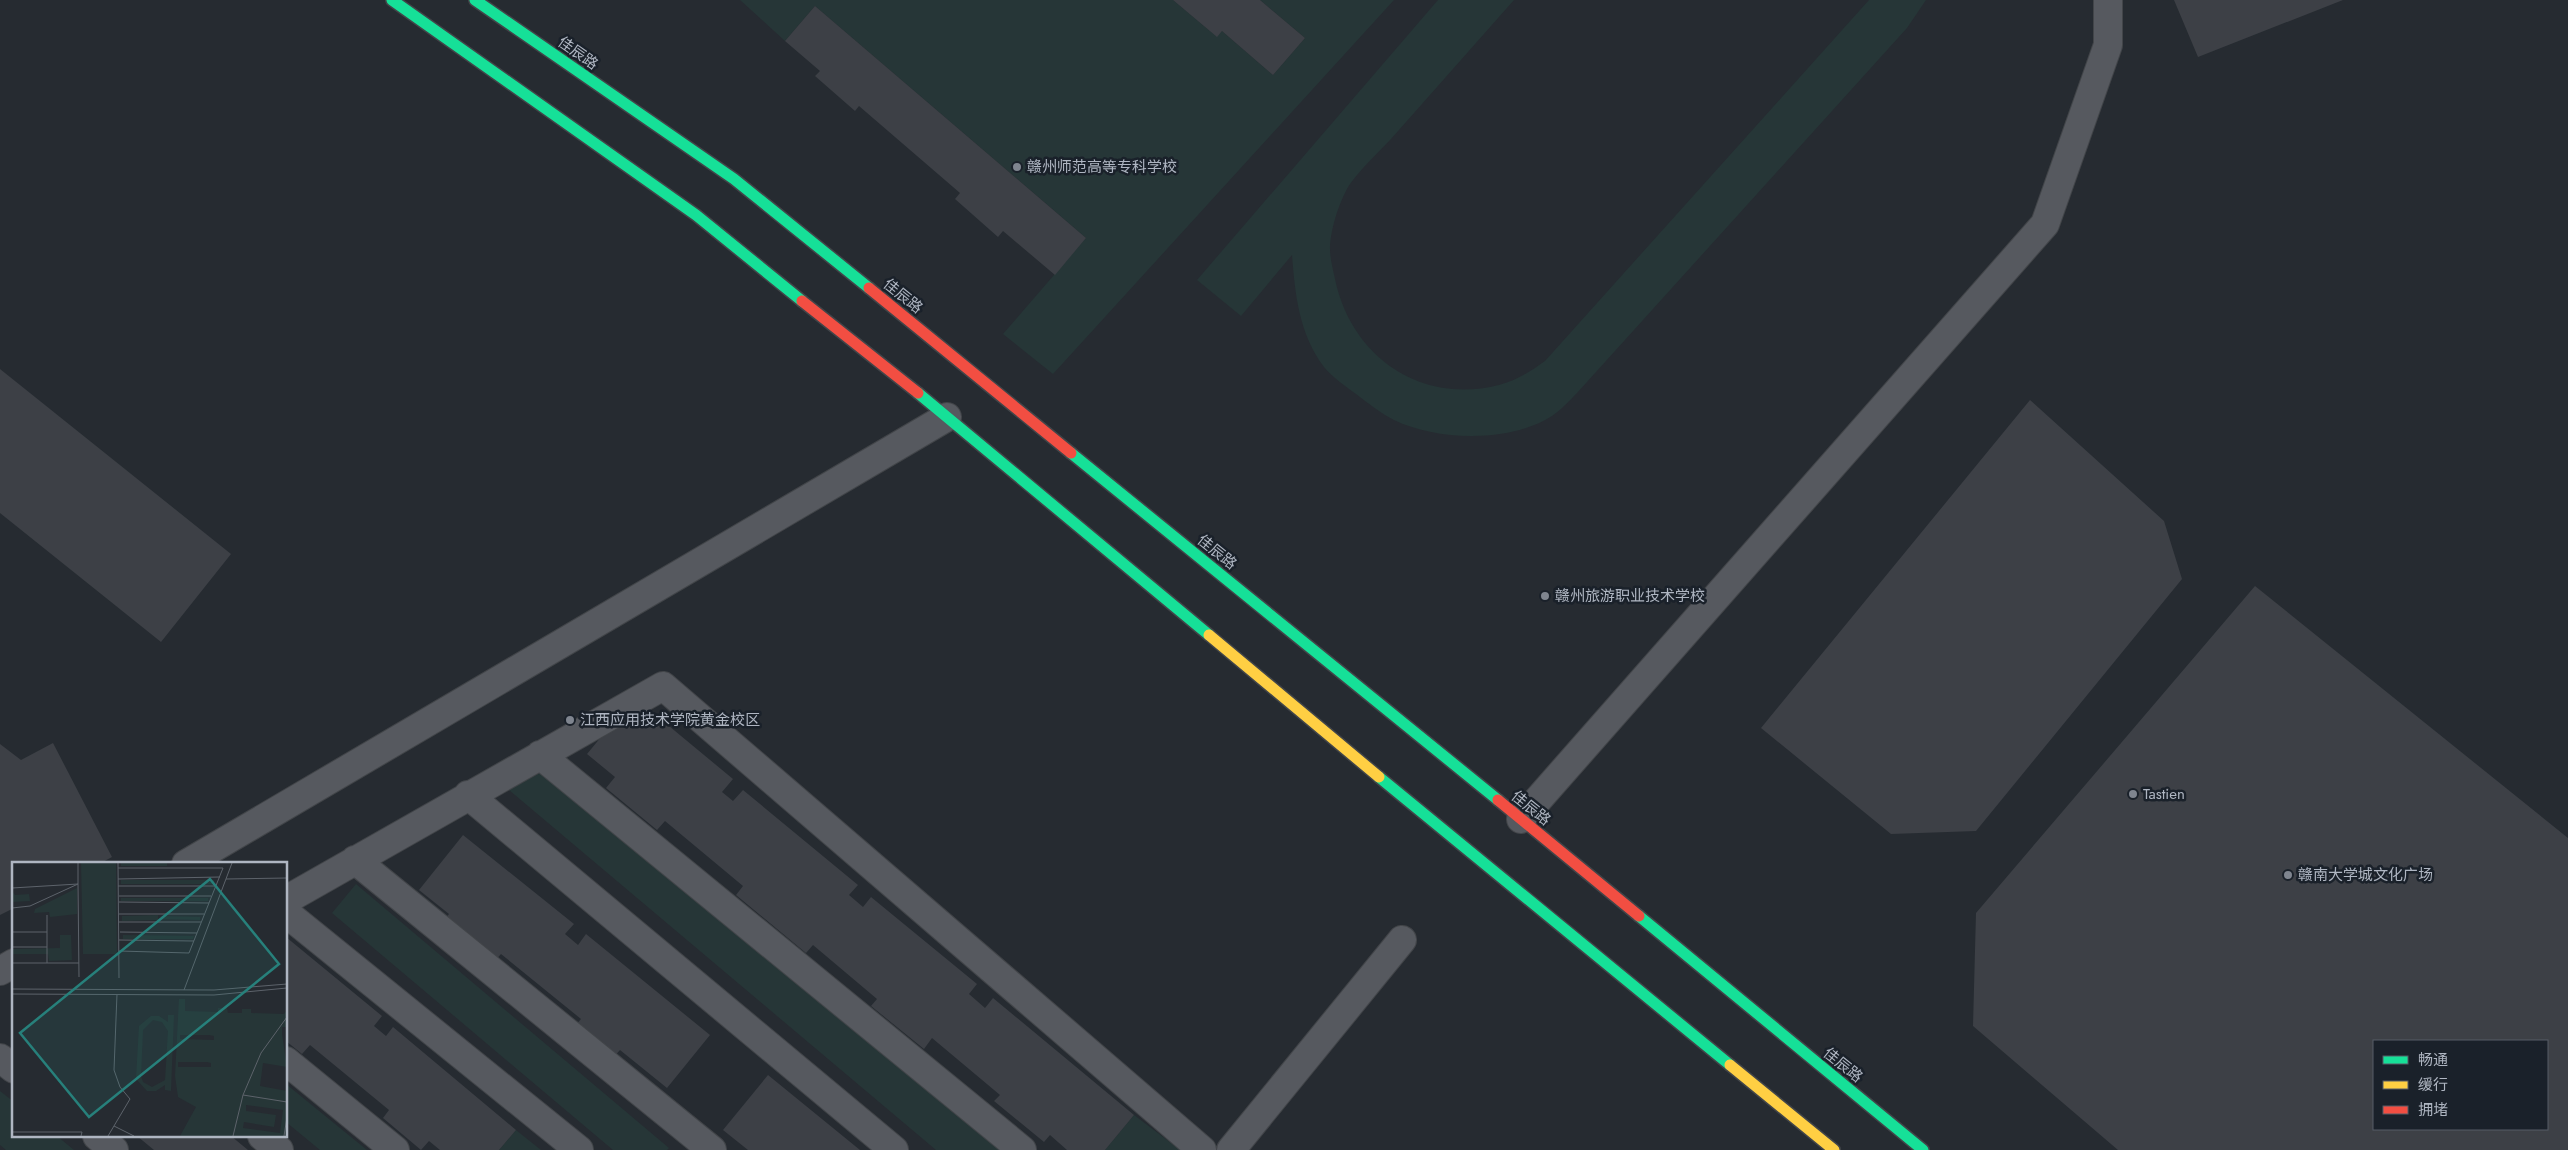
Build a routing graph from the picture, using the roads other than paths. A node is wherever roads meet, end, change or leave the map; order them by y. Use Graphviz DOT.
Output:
graph roads {
  1 [pos="392,0"];
  2 [pos="475,0"];
  3 [pos="2108,0"];
  4 [pos="947,417"];
  5 [pos="540,755"];
  6 [pos="468,795"];
  7 [pos="1521,820"];
  8 [pos="355,860"];
  9 [pos="189,862"];
  10 [pos="288,899"];
  11 [pos="288,915"];
  12 [pos="1402,940"];
  13 [pos="12,965"];
  14 [pos="0,971"];
  15 [pos="12,1046"];
  16 [pos="0,1052"];
  17 [pos="0,1058"];
  18 [pos="288,1063"];
  19 [pos="12,1067"];
  20 [pos="99,1138"];
  21 [pos="264,1138"];
  22 [pos="114,1150"];
  23 [pos="279,1150"];
  24 [pos="395,1150"];
  25 [pos="579,1150"];
  26 [pos="712,1150"];
  27 [pos="894,1150"];
  28 [pos="1022,1150"];
  29 [pos="1202,1150"];
  30 [pos="1231,1150"];
  31 [pos="1834,1150"];
  32 [pos="1923,1150"];
  1 -- 4 [label="main road"];
  2 -- 7 [label="main road, 佳辰路"];
  3 -- 7 [label="street"];
  4 -- 9 [label="street"];
  4 -- 31 [label="main road"];
  5 -- 6 [label="street"];
  5 -- 28 [label="street"];
  5 -- 29 [label="street"];
  6 -- 8 [label="street"];
  6 -- 27 [label="street"];
  7 -- 32 [label="main road, 佳辰路"];
  8 -- 10 [label="street"];
  8 -- 26 [label="street"];
  11 -- 25 [label="street"];
  12 -- 30 [label="street"];
  13 -- 14 [label="street"];
  15 -- 16 [label="street"];
  17 -- 19 [label="street"];
  18 -- 24 [label="street"];
  20 -- 22 [label="street"];
  21 -- 23 [label="street"];
}
